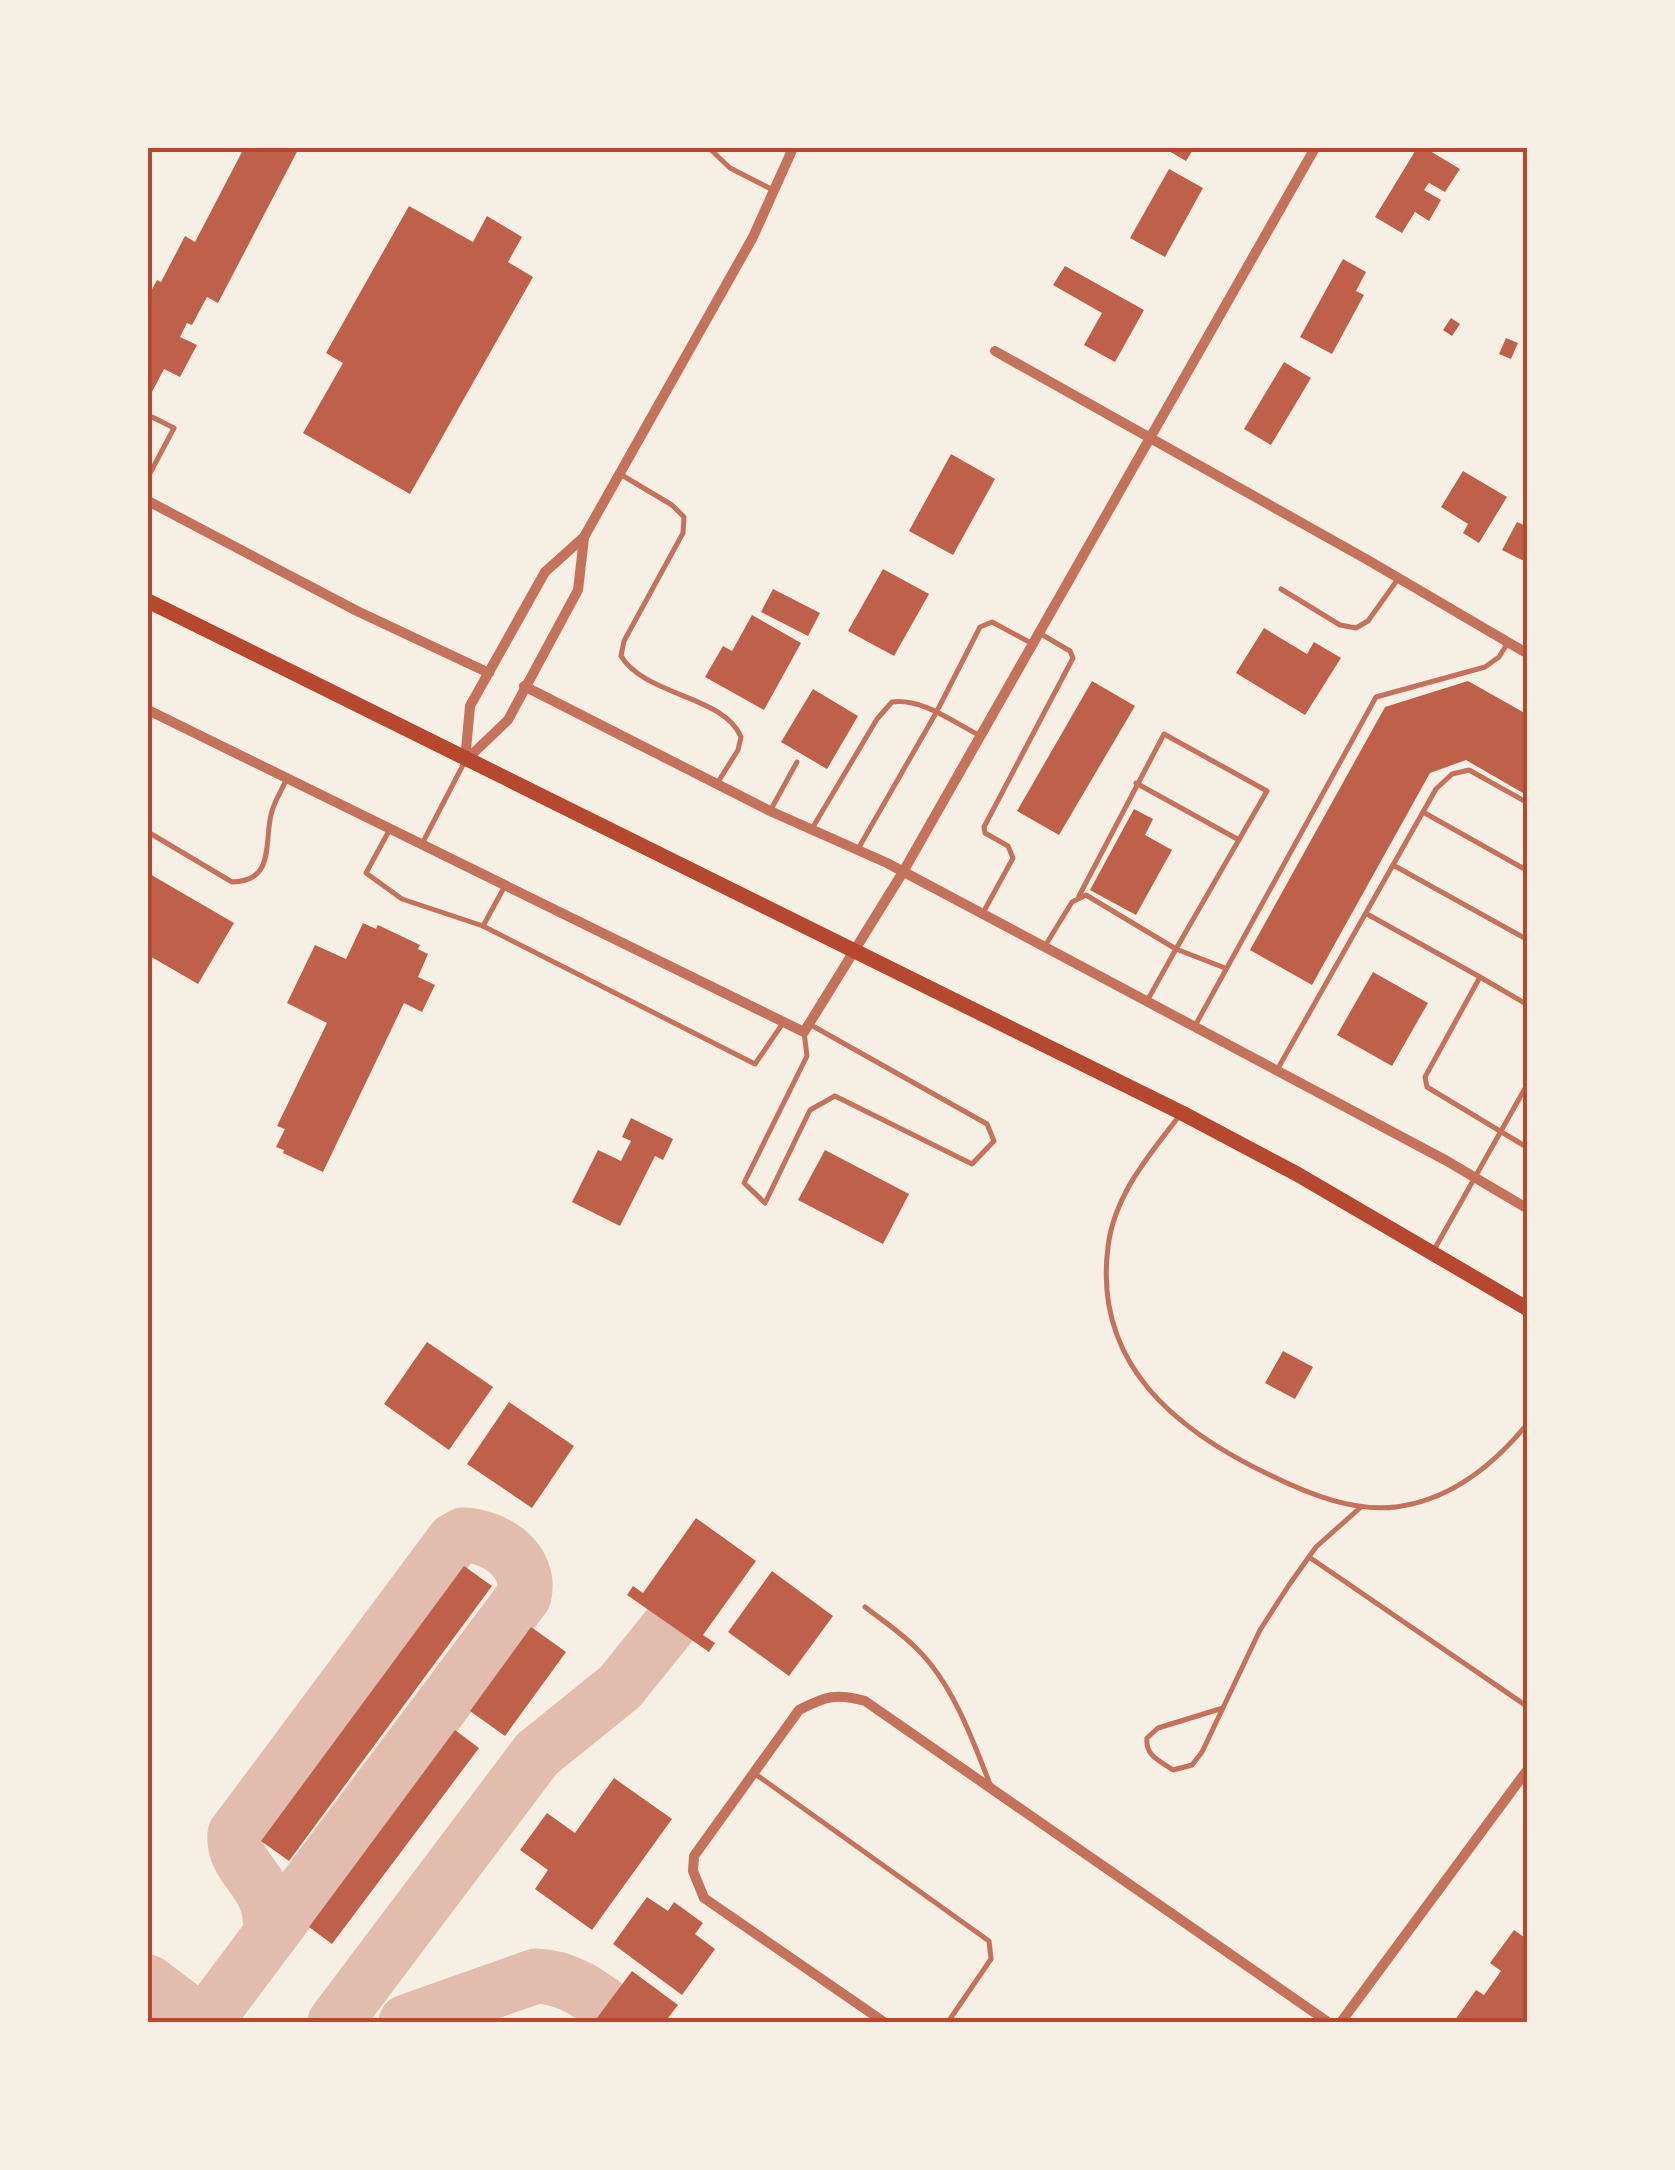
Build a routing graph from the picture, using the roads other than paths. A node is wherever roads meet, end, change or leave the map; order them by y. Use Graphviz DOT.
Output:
graph roads {
  1 [pos="793,148"];
  2 [pos="1315,148"];
  3 [pos="709,149"];
  4 [pos="776,192"];
  5 [pos="994,351"];
  6 [pos="148,414"];
  7 [pos="1149,438"];
  8 [pos="620,474"];
  9 [pos="148,477"];
  10 [pos="148,501"];
  11 [pos="584,538"];
  12 [pos="1398,579"];
  13 [pos="1281,589"];
  14 [pos="148,602"];
  15 [pos="1039,632"];
  16 [pos="1508,643"];
  17 [pos="1032,644"];
  18 [pos="1528,654"];
  19 [pos="489,674"];
  20 [pos="524,686"];
  21 [pos="148,710"];
  22 [pos="936,713"];
  23 [pos="980,736"];
  24 [pos="466,761"];
  25 [pos="798,762"];
  26 [pos="287,777"];
  27 [pos="717,784"];
  28 [pos="1136,784"];
  29 [pos="1528,804"];
  30 [pos="770,811"];
  31 [pos="1424,812"];
  32 [pos="391,828"];
  33 [pos="811,830"];
  34 [pos="148,832"];
  35 [pos="1239,840"];
  36 [pos="422,843"];
  37 [pos="858,848"];
  38 [pos="1393,865"];
  39 [pos="1528,871"];
  40 [pos="903,872"];
  41 [pos="506,884"];
  42 [pos="1079,896"];
  43 [pos="983,914"];
  44 [pos="1366,914"];
  45 [pos="483,926"];
  46 [pos="1528,940"];
  47 [pos="1044,947"];
  48 [pos="1176,950"];
  49 [pos="856,952"];
  50 [pos="1226,968"];
  51 [pos="1480,976"];
  52 [pos="1147,1001"];
  53 [pos="1528,1005"];
  54 [pos="784,1021"];
  55 [pos="1194,1027"];
  56 [pos="807,1028"];
  57 [pos="1277,1070"];
  58 [pos="1528,1083"];
  59 [pos="1182,1113"];
  60 [pos="1500,1132"];
  61 [pos="1528,1148"];
  62 [pos="1474,1177"];
  63 [pos="1528,1209"];
  64 [pos="1433,1251"];
  65 [pos="1528,1309"];
  66 [pos="1528,1423"];
  67 [pos="1361,1507"];
  68 [pos="1309,1557"];
  69 [pos="864,1608"];
  70 [pos="1528,1706"];
  71 [pos="1223,1708"];
  72 [pos="1528,1769"];
  73 [pos="754,1773"];
  74 [pos="992,1790"];
  75 [pos="884,2022"];
  76 [pos="948,2022"];
  77 [pos="1328,2022"];
  78 [pos="1341,2022"];
  1 -- 4 [label="street"];
  2 -- 7 [label="street"];
  3 -- 4 [label="lane"];
  4 -- 8 [label="street"];
  5 -- 7 [label="street"];
  6 -- 9 [label="lane"];
  7 -- 12 [label="street"];
  7 -- 15 [label="street"];
  8 -- 11 [label="street"];
  8 -- 27 [label="lane"];
  10 -- 19 [label="street"];
  11 -- 19 [label="street"];
  11 -- 20 [label="street"];
  12 -- 13 [label="lane"];
  12 -- 16 [label="street"];
  14 -- 24 [label="main road"];
  15 -- 17 [label="street"];
  15 -- 43 [label="lane"];
  16 -- 18 [label="street"];
  16 -- 50 [label="lane"];
  17 -- 22 [label="lane"];
  17 -- 23 [label="street"];
  19 -- 24 [label="street"];
  20 -- 24 [label="street"];
  20 -- 27 [label="street"];
  21 -- 26 [label="street"];
  22 -- 23 [label="lane"];
  22 -- 33 [label="lane"];
  22 -- 37 [label="lane"];
  23 -- 40 [label="street"];
  24 -- 36 [label="lane"];
  24 -- 49 [label="main road"];
  25 -- 30 [label="lane"];
  26 -- 32 [label="street"];
  26 -- 34 [label="lane"];
  27 -- 30 [label="street"];
  28 -- 35 [label="lane"];
  28 -- 35 [label="lane"];
  28 -- 42 [label="lane"];
  29 -- 31 [label="lane"];
  30 -- 33 [label="street"];
  31 -- 38 [label="lane"];
  31 -- 39 [label="lane"];
  32 -- 36 [label="street"];
  32 -- 45 [label="lane"];
  33 -- 37 [label="street"];
  35 -- 48 [label="lane"];
  36 -- 41 [label="street"];
  37 -- 40 [label="street"];
  38 -- 44 [label="lane"];
  38 -- 46 [label="lane"];
  40 -- 43 [label="street"];
  40 -- 49 [label="street"];
  41 -- 45 [label="lane"];
  41 -- 54 [label="street"];
  42 -- 47 [label="lane"];
  42 -- 48 [label="lane"];
  43 -- 47 [label="street"];
  44 -- 51 [label="lane"];
  44 -- 57 [label="lane"];
  45 -- 54 [label="lane"];
  47 -- 52 [label="street"];
  48 -- 50 [label="lane"];
  48 -- 52 [label="lane"];
  49 -- 56 [label="street"];
  49 -- 59 [label="main road"];
  50 -- 55 [label="lane"];
  51 -- 53 [label="lane"];
  51 -- 60 [label="lane"];
  52 -- 55 [label="street"];
  54 -- 56 [label="street"];
  55 -- 57 [label="street"];
  56 -- 56 [label="lane"];
  57 -- 62 [label="street"];
  58 -- 60 [label="lane"];
  59 -- 64 [label="main road"];
  59 -- 67 [label="lane"];
  60 -- 61 [label="lane"];
  60 -- 62 [label="lane"];
  62 -- 63 [label="street"];
  62 -- 64 [label="lane"];
  64 -- 65 [label="main road"];
  66 -- 67 [label="lane"];
  67 -- 68 [label="lane"];
  68 -- 70 [label="lane"];
  68 -- 71 [label="lane"];
  69 -- 74 [label="lane"];
  71 -- 71 [label="lane"];
  72 -- 78 [label="street"];
  73 -- 74 [label="street"];
  73 -- 75 [label="street"];
  73 -- 76 [label="lane"];
  74 -- 77 [label="street"];
}
